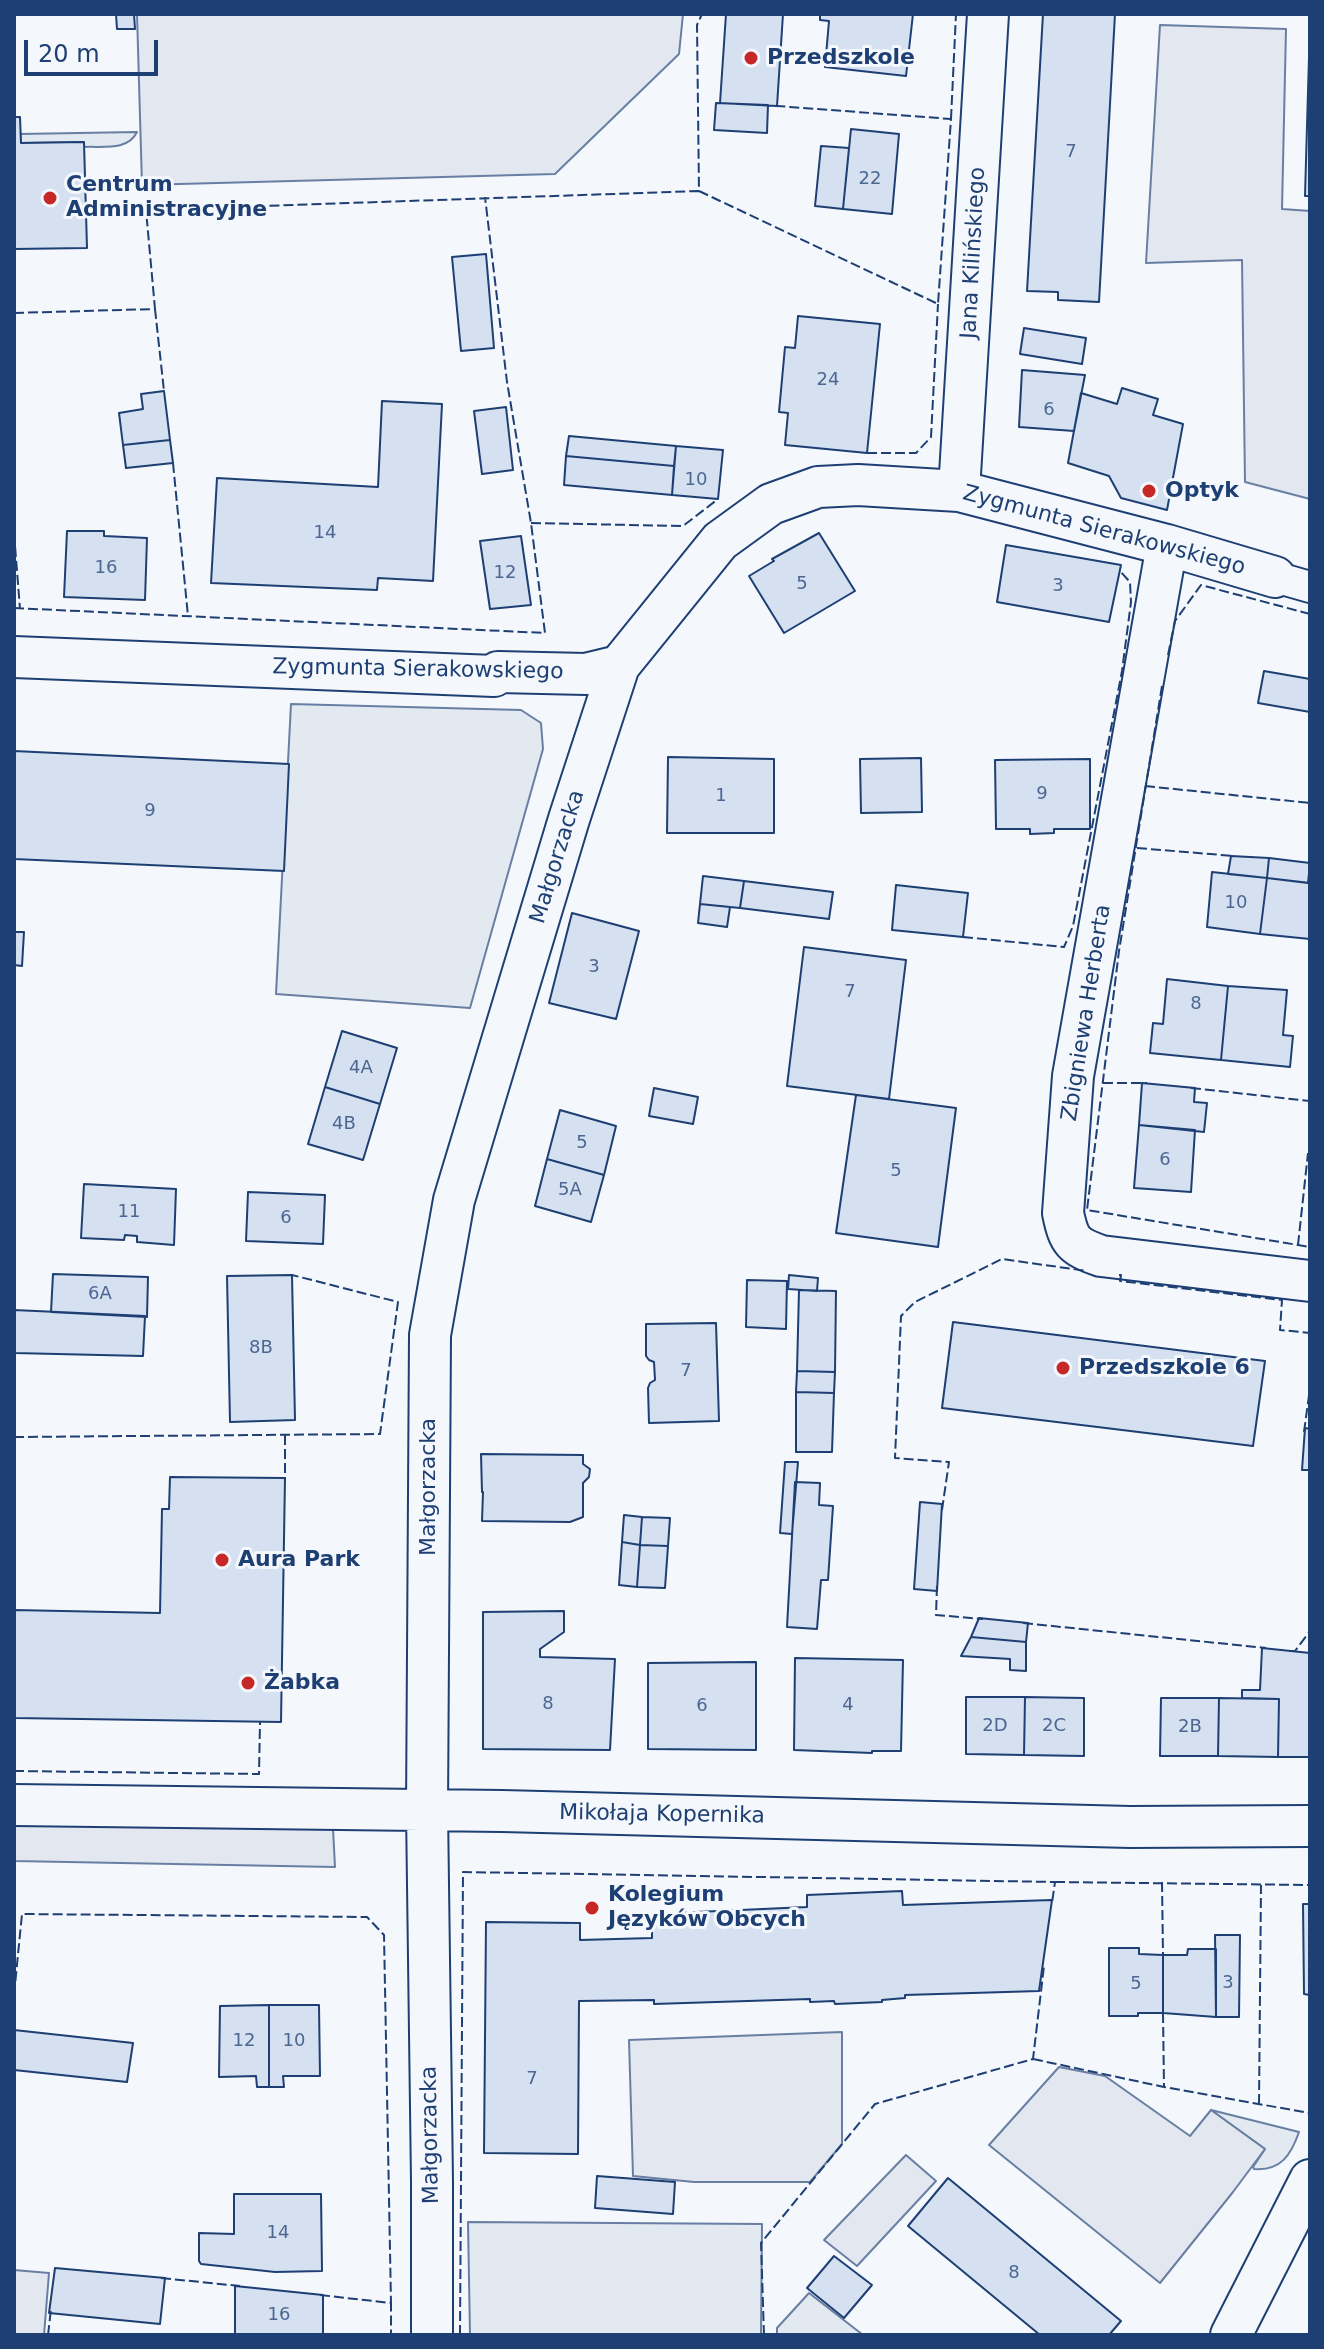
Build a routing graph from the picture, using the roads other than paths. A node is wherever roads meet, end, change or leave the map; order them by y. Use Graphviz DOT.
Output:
graph roads {
  1 [pos="988,14"];
  2 [pos="959,491"];
  3 [pos="1167,545"];
  4 [pos="1293,582"];
  5 [pos="14,657"];
  6 [pos="619,666"];
  7 [pos="1310,1281"];
  8 [pos="14,1805"];
  9 [pos="427,1810"];
  10 [pos="1310,1826"];
  11 [pos="1310,2180"];
  12 [pos="432,2335"];
  13 [pos="1231,2335"];
  1 -- 2 [label="street, Jana Kilińskiego"];
  2 -- 3 [label="street, Zygmunta Sierakowskiego"];
  2 -- 6 [label="street, Zygmunta Sierakowskiego"];
  3 -- 4 [label="street, Zygmunta Sierakowskiego"];
  3 -- 7 [label="street, Zbigniewa Herberta"];
  5 -- 6 [label="street, Zygmunta Sierakowskiego"];
  6 -- 9 [label="street, Małgorzacka"];
  8 -- 9 [label="street, Mikołaja Kopernika"];
  9 -- 10 [label="street, Mikołaja Kopernika"];
  9 -- 12 [label="street, Małgorzacka"];
  11 -- 13 [label="street"];
}
